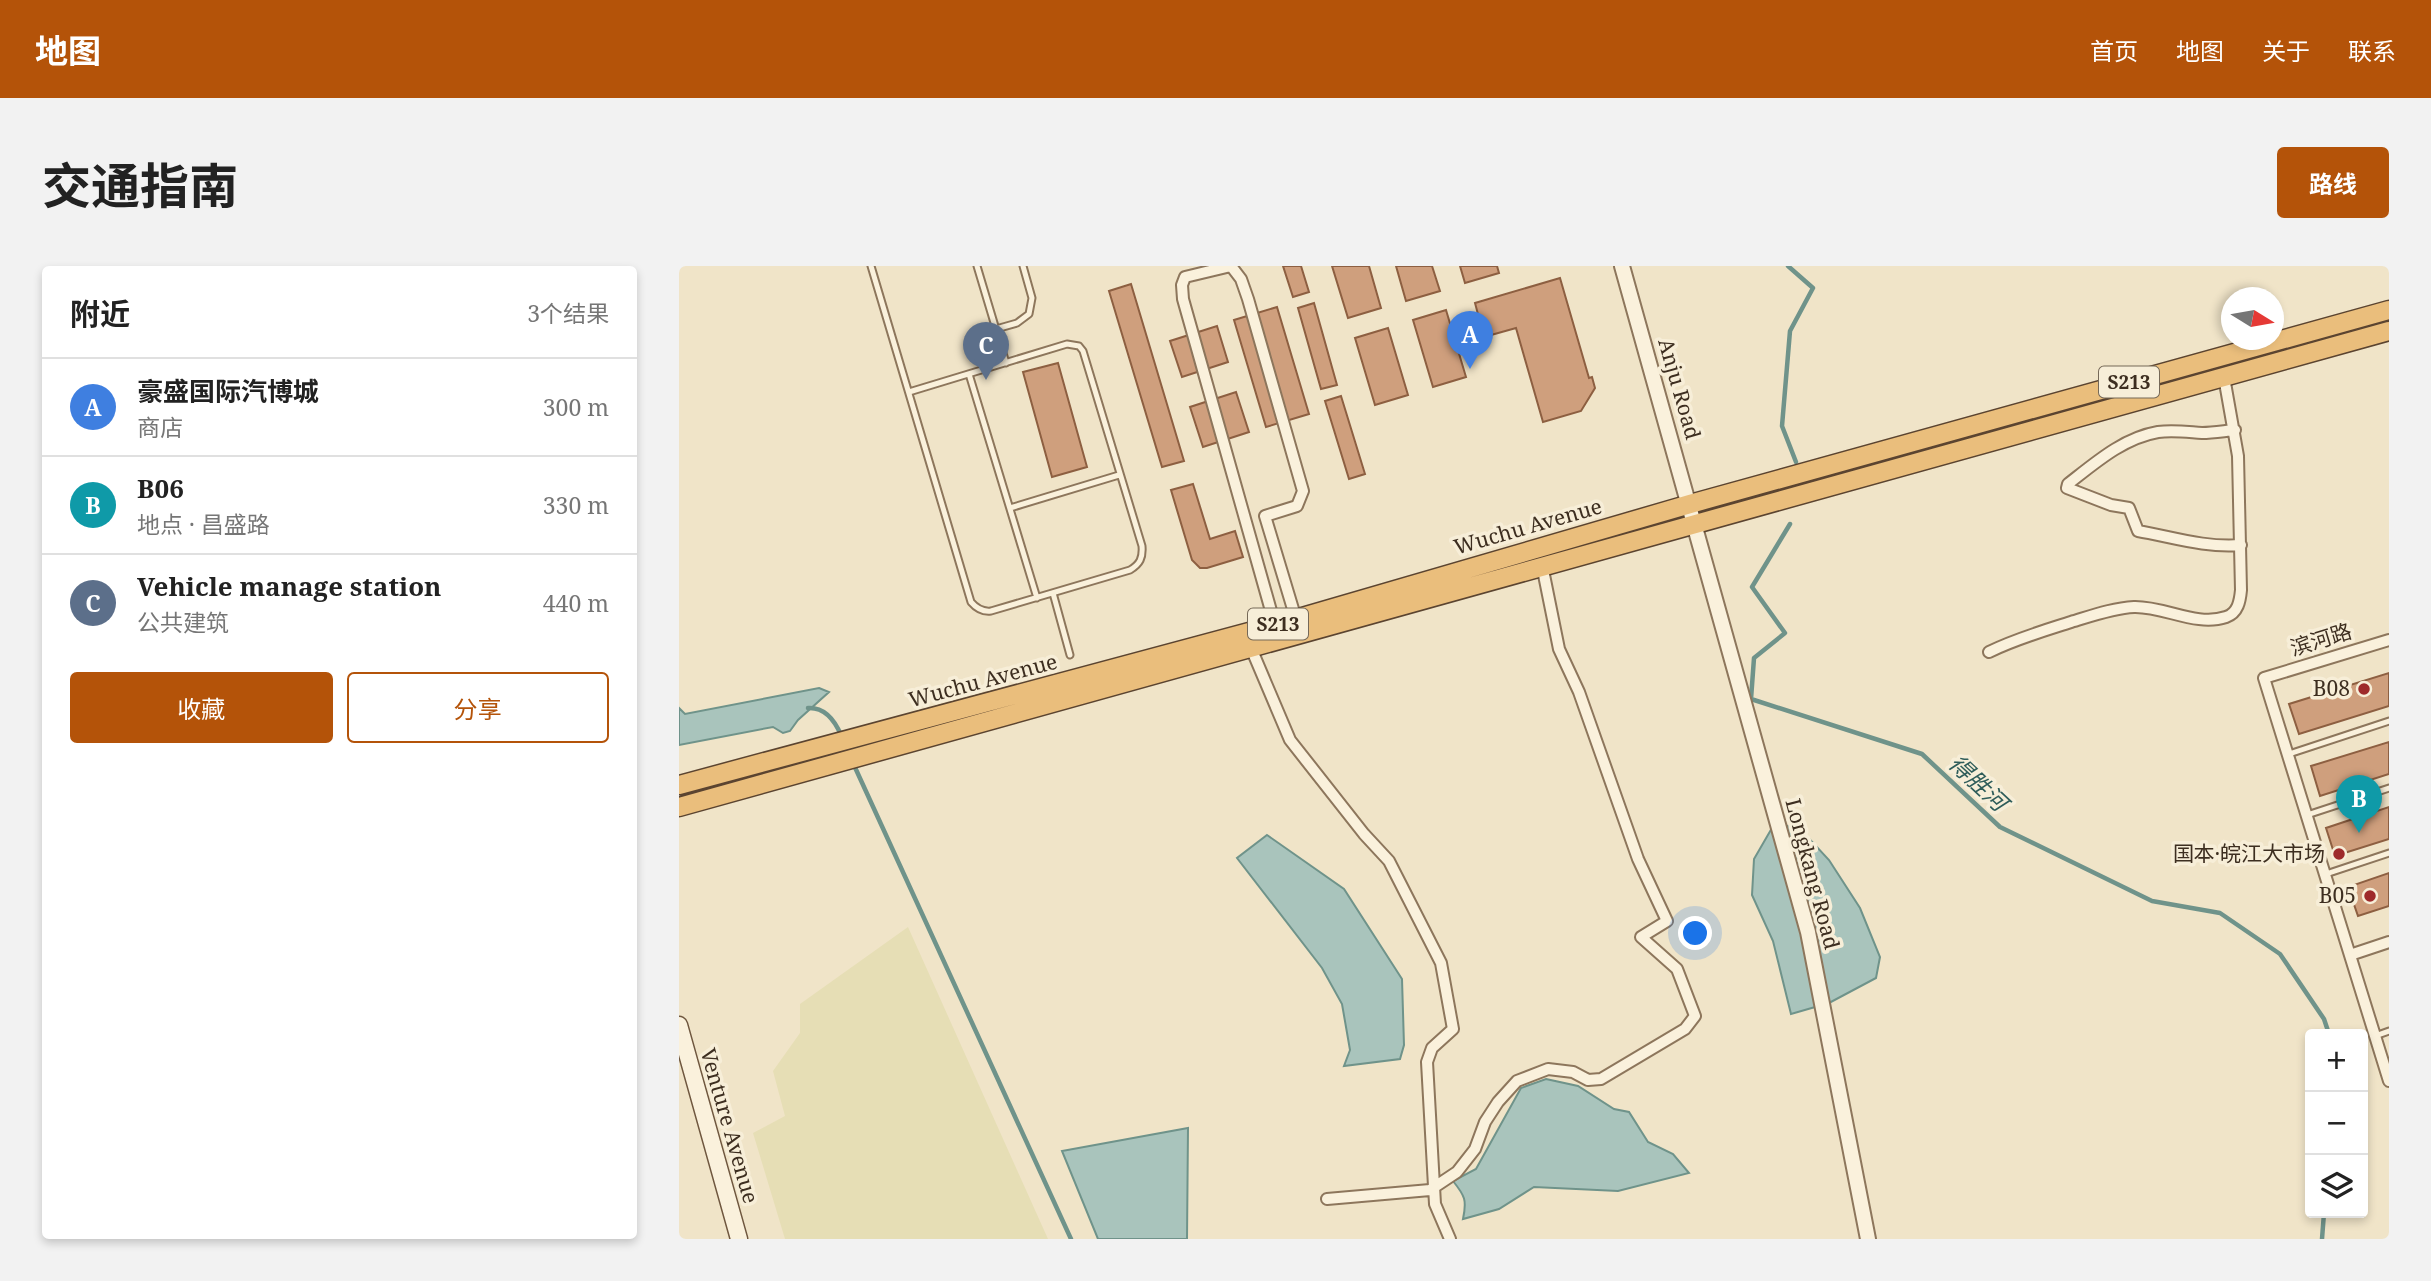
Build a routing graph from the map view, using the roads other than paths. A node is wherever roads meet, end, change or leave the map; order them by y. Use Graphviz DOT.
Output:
graph roads {
  1 [pos="871,266"];
  2 [pos="977,266"];
  3 [pos="1023,266"];
  4 [pos="1622,266"];
  5 [pos="2389,310"];
  6 [pos="996,329"];
  7 [pos="2389,331"];
  8 [pos="1006,363"];
  9 [pos="969,374"];
  10 [pos="2224,377"];
  11 [pos="909,392"];
  12 [pos="2235,430"];
  13 [pos="1119,475"];
  14 [pos="1690,504"];
  15 [pos="1010,508"];
  16 [pos="1695,524"];
  17 [pos="2241,545"];
  18 [pos="1542,565"];
  19 [pos="1053,593"];
  20 [pos="1037,598"];
  21 [pos="1296,619"];
  22 [pos="1275,625"];
  23 [pos="2389,640"];
  24 [pos="1251,648"];
  25 [pos="1989,652"];
  26 [pos="1070,655"];
  27 [pos="2389,721"];
  28 [pos="2288,754"];
  29 [pos="679,785"];
  30 [pos="2389,788"];
  31 [pos="679,807"];
  32 [pos="2307,815"];
  33 [pos="2389,853"];
  34 [pos="2325,874"];
  35 [pos="2389,942"];
  36 [pos="2350,955"];
  37 [pos="679,1026"];
  38 [pos="2389,1031"];
  39 [pos="2375,1036"];
  40 [pos="2389,1081"];
  41 [pos="1434,1187"];
  42 [pos="1327,1199"];
  43 [pos="739,1239"];
  44 [pos="1450,1239"];
  45 [pos="1868,1239"];
  1 -- 11 [label="lane"];
  2 -- 6 [label="lane"];
  3 -- 6 [label="lane"];
  4 -- 14 [label="street, Anju Road"];
  5 -- 14 [label="highway, Wuchu Avenue / S213"];
  6 -- 8 [label="lane"];
  7 -- 10 [label="highway, Wuchu Avenue / S213"];
  8 -- 9 [label="lane"];
  8 -- 13 [label="lane"];
  9 -- 11 [label="lane"];
  9 -- 15 [label="lane"];
  10 -- 12 [label="street"];
  10 -- 16 [label="highway, Wuchu Avenue / S213"];
  11 -- 20 [label="lane"];
  12 -- 17 [label="street"];
  12 -- 17 [label="street"];
  13 -- 15 [label="lane"];
  13 -- 19 [label="lane"];
  14 -- 16 [label="street, Anju Road"];
  14 -- 21 [label="highway, Wuchu Avenue / S213"];
  15 -- 20 [label="lane"];
  16 -- 18 [label="highway, Wuchu Avenue / S213"];
  16 -- 45 [label="street, Longkang Road"];
  17 -- 25 [label="street"];
  18 -- 24 [label="highway, Wuchu Avenue / S213"];
  18 -- 41 [label="street"];
  19 -- 20 [label="lane"];
  19 -- 26 [label="lane"];
  21 -- 22 [label="highway, Wuchu Avenue / S213"];
  21 -- 22 [label="street"];
  22 -- 29 [label="highway, Wuchu Avenue / S213"];
  23 -- 28 [label="street, 滨河路"];
  24 -- 31 [label="highway, Wuchu Avenue / S213"];
  24 -- 41 [label="street"];
  27 -- 28 [label="lane"];
  28 -- 32 [label="street"];
  30 -- 32 [label="lane"];
  32 -- 34 [label="street"];
  33 -- 34 [label="lane"];
  34 -- 36 [label="street"];
  35 -- 36 [label="street"];
  36 -- 39 [label="street"];
  37 -- 43 [label="main road, Venture Avenue"];
  38 -- 39 [label="lane"];
  39 -- 40 [label="street"];
  41 -- 42 [label="street"];
  41 -- 44 [label="street"];
}
